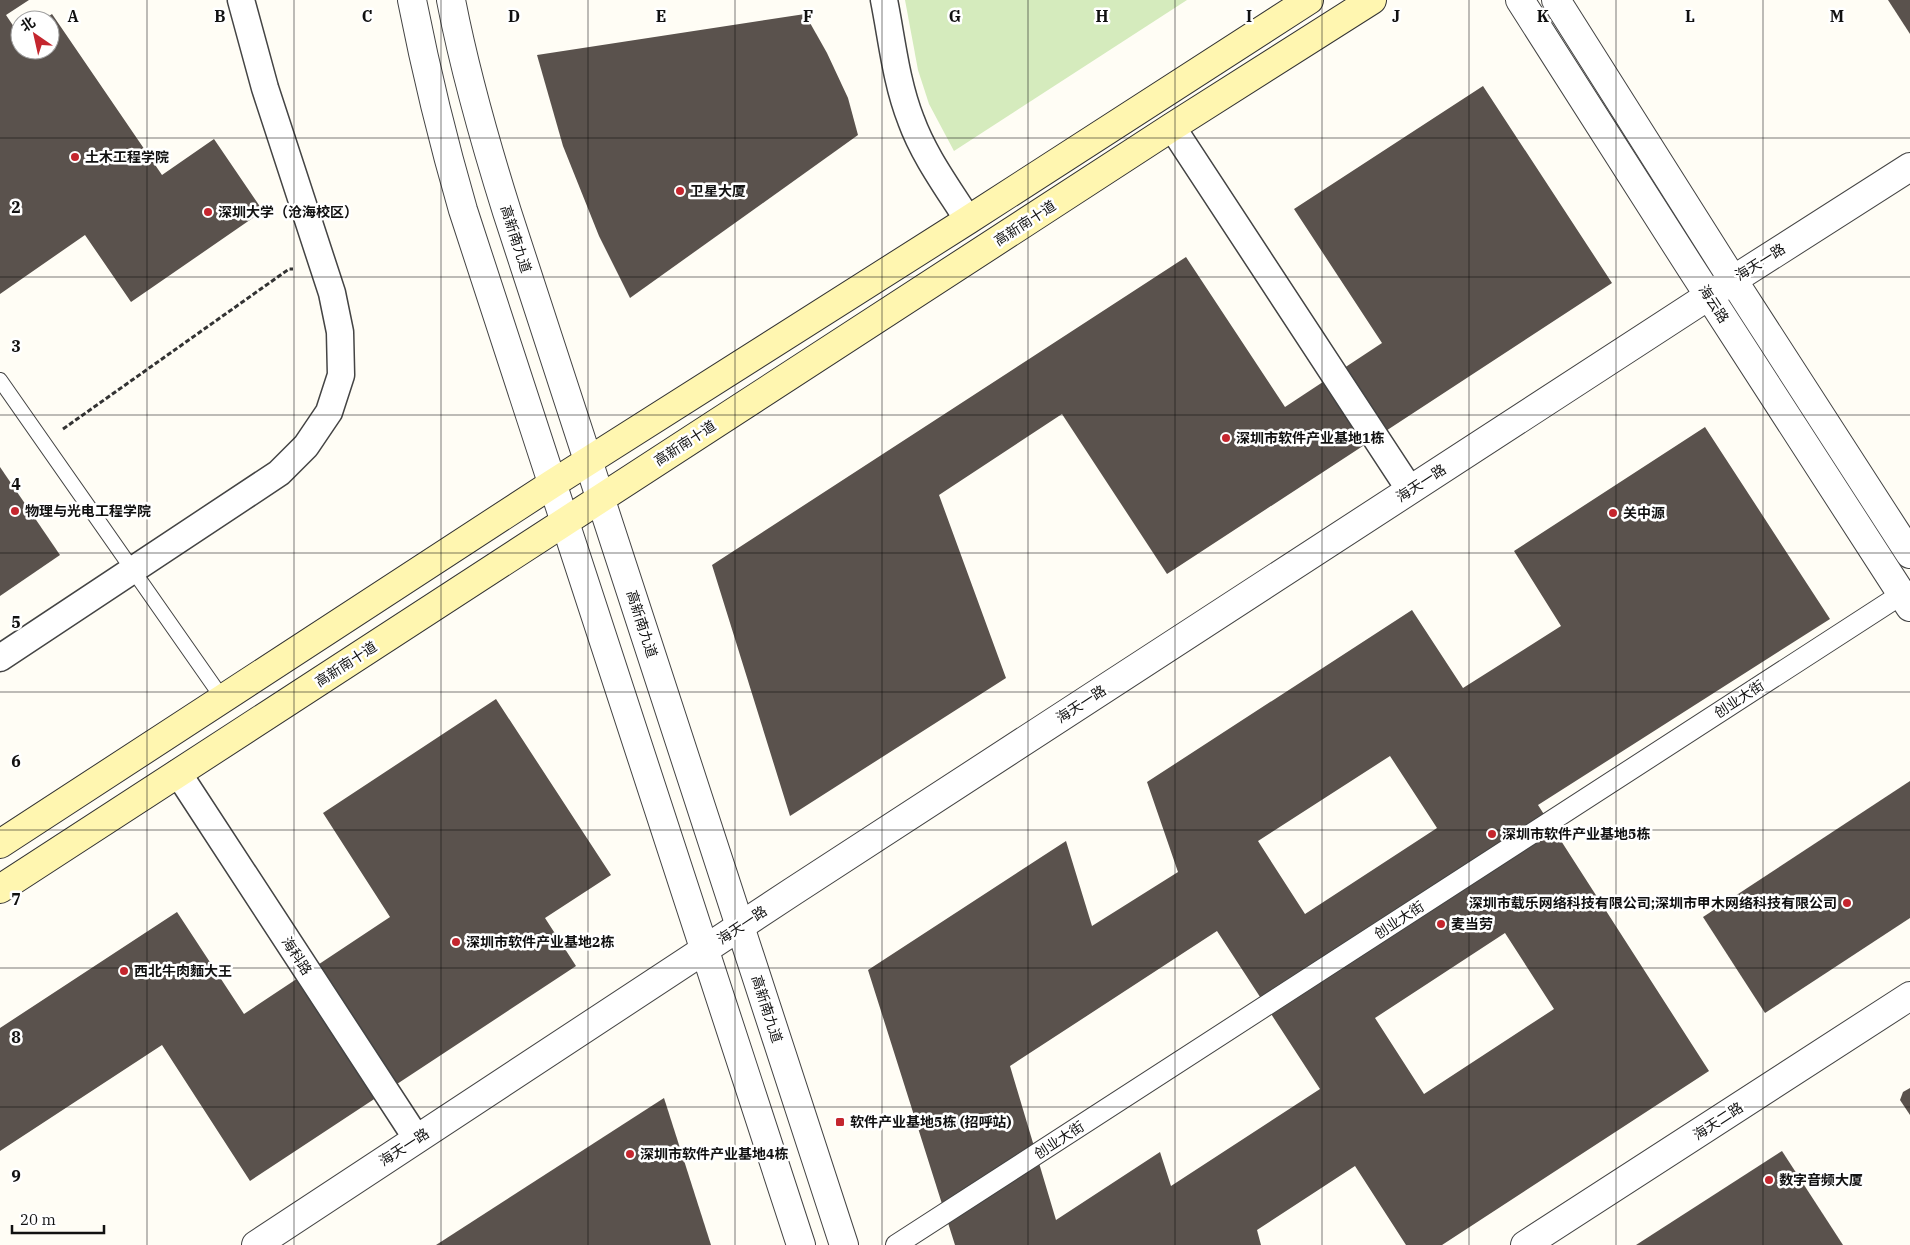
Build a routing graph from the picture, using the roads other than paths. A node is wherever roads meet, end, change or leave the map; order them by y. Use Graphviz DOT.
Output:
graph roads {
  1 [pos="241,0"];
  2 [pos="412,0"];
  3 [pos="451,0"];
  4 [pos="884,0"];
  5 [pos="1309,0"];
  6 [pos="1372,0"];
  7 [pos="1520,0"];
  8 [pos="1556,0"];
  9 [pos="1172,127"];
  10 [pos="1910,168"];
  11 [pos="968,220"];
  12 [pos="1733,280"];
  13 [pos="1708,296"];
  14 [pos="0,380"];
  15 [pos="589,462"];
  16 [pos="552,484"];
  17 [pos="1410,490"];
  18 [pos="601,498"];
  19 [pos="564,522"];
  20 [pos="1910,554"];
  21 [pos="134,569"];
  22 [pos="1906,601"];
  23 [pos="0,658"];
  24 [pos="223,699"];
  25 [pos="178,773"];
  26 [pos="0,844"];
  27 [pos="0,889"];
  28 [pos="740,927"];
  29 [pos="705,950"];
  30 [pos="1910,996"];
  31 [pos="417,1139"];
  32 [pos="256,1245"];
  33 [pos="801,1245"];
  34 [pos="844,1245"];
  35 [pos="896,1245"];
  36 [pos="1525,1245"];
  1 -- 21 [label="street"];
  2 -- 16 [label="street"];
  3 -- 15 [label="street, 高新南九道"];
  4 -- 11 [label="street"];
  5 -- 11 [label="main road"];
  6 -- 9 [label="main road, 高新南十道"];
  7 -- 13 [label="street, 海云路"];
  8 -- 12 [label="street, 海云路"];
  9 -- 17 [label="street"];
  9 -- 18 [label="main road, 高新南十道"];
  10 -- 12 [label="street, 海天一路"];
  11 -- 15 [label="main road"];
  12 -- 13 [label="street, 海天一路"];
  12 -- 20 [label="street, 海云路"];
  13 -- 17 [label="street, 海天一路"];
  13 -- 22 [label="street, 海云路"];
  14 -- 21 [label="lane"];
  15 -- 16 [label="main road"];
  15 -- 18 [label="street, 高新南九道"];
  16 -- 19 [label="street"];
  16 -- 24 [label="main road"];
  17 -- 28 [label="street, 海天一路"];
  18 -- 19 [label="main road, 高新南十道"];
  18 -- 28 [label="street, 高新南九道"];
  19 -- 25 [label="main road, 高新南十道"];
  19 -- 29 [label="street"];
  21 -- 23 [label="street"];
  21 -- 24 [label="lane"];
  22 -- 35 [label="street, 创业大街"];
  24 -- 26 [label="main road"];
  25 -- 27 [label="main road, 高新南十道"];
  25 -- 31 [label="street, 海科路"];
  28 -- 29 [label="street, 海天一路"];
  28 -- 34 [label="street, 高新南九道"];
  29 -- 31 [label="street, 海天一路"];
  29 -- 33 [label="street"];
  30 -- 36 [label="street, 海天二路"];
  31 -- 32 [label="street, 海天一路"];
}
